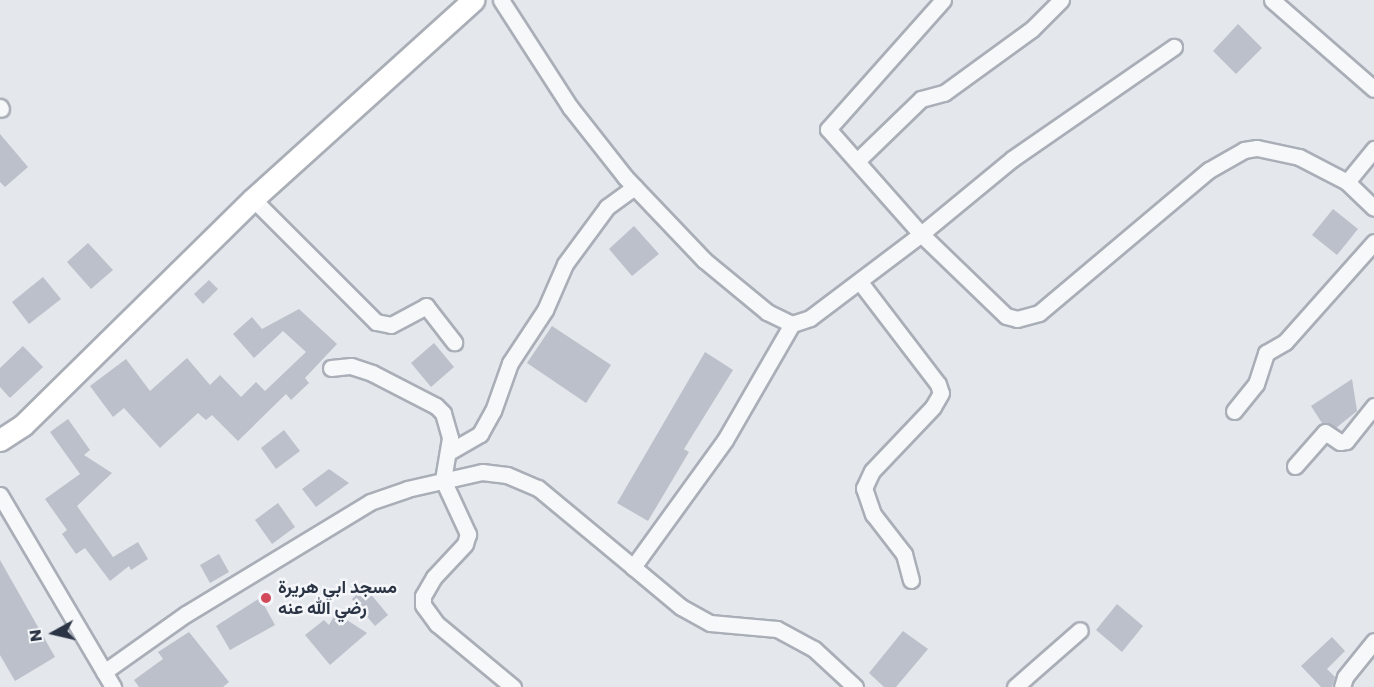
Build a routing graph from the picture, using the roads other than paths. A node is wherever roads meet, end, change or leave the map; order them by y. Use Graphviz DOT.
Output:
graph roads {
  1 [pos="473,0"];
  2 [pos="501,0"];
  3 [pos="943,0"];
  4 [pos="1061,0"];
  5 [pos="1272,0"];
  6 [pos="1174,47"];
  7 [pos="1374,89"];
  8 [pos="1374,149"];
  9 [pos="857,160"];
  10 [pos="1347,182"];
  11 [pos="634,187"];
  12 [pos="253,199"];
  13 [pos="1374,208"];
  14 [pos="921,234"];
  15 [pos="1374,242"];
  16 [pos="860,282"];
  17 [pos="792,324"];
  18 [pos="454,342"];
  19 [pos="331,368"];
  20 [pos="1374,406"];
  21 [pos="1234,411"];
  22 [pos="0,440"];
  23 [pos="449,452"];
  24 [pos="1295,466"];
  25 [pos="443,480"];
  26 [pos="0,495"];
  27 [pos="633,567"];
  28 [pos="911,580"];
  29 [pos="1080,630"];
  30 [pos="1374,641"];
  31 [pos="104,672"];
  32 [pos="113,687"];
  33 [pos="513,687"];
  34 [pos="855,687"];
  35 [pos="1015,687"];
  36 [pos="1342,687"];
  1 -- 12 [label="street"];
  2 -- 11 [label="street"];
  3 -- 9 [label="street"];
  4 -- 9 [label="street"];
  5 -- 7 [label="street"];
  6 -- 14 [label="street"];
  8 -- 10 [label="street"];
  9 -- 14 [label="street"];
  10 -- 13 [label="street"];
  10 -- 14 [label="street"];
  11 -- 17 [label="street"];
  11 -- 23 [label="street"];
  12 -- 18 [label="street"];
  12 -- 22 [label="street"];
  14 -- 16 [label="street"];
  15 -- 21 [label="street"];
  16 -- 17 [label="street"];
  16 -- 28 [label="street"];
  17 -- 27 [label="street"];
  19 -- 23 [label="street"];
  20 -- 24 [label="street"];
  23 -- 25 [label="street"];
  25 -- 27 [label="street"];
  25 -- 31 [label="street"];
  25 -- 33 [label="street"];
  26 -- 31 [label="street"];
  27 -- 34 [label="street"];
  29 -- 35 [label="street"];
  30 -- 36 [label="street"];
  31 -- 32 [label="street"];
}
